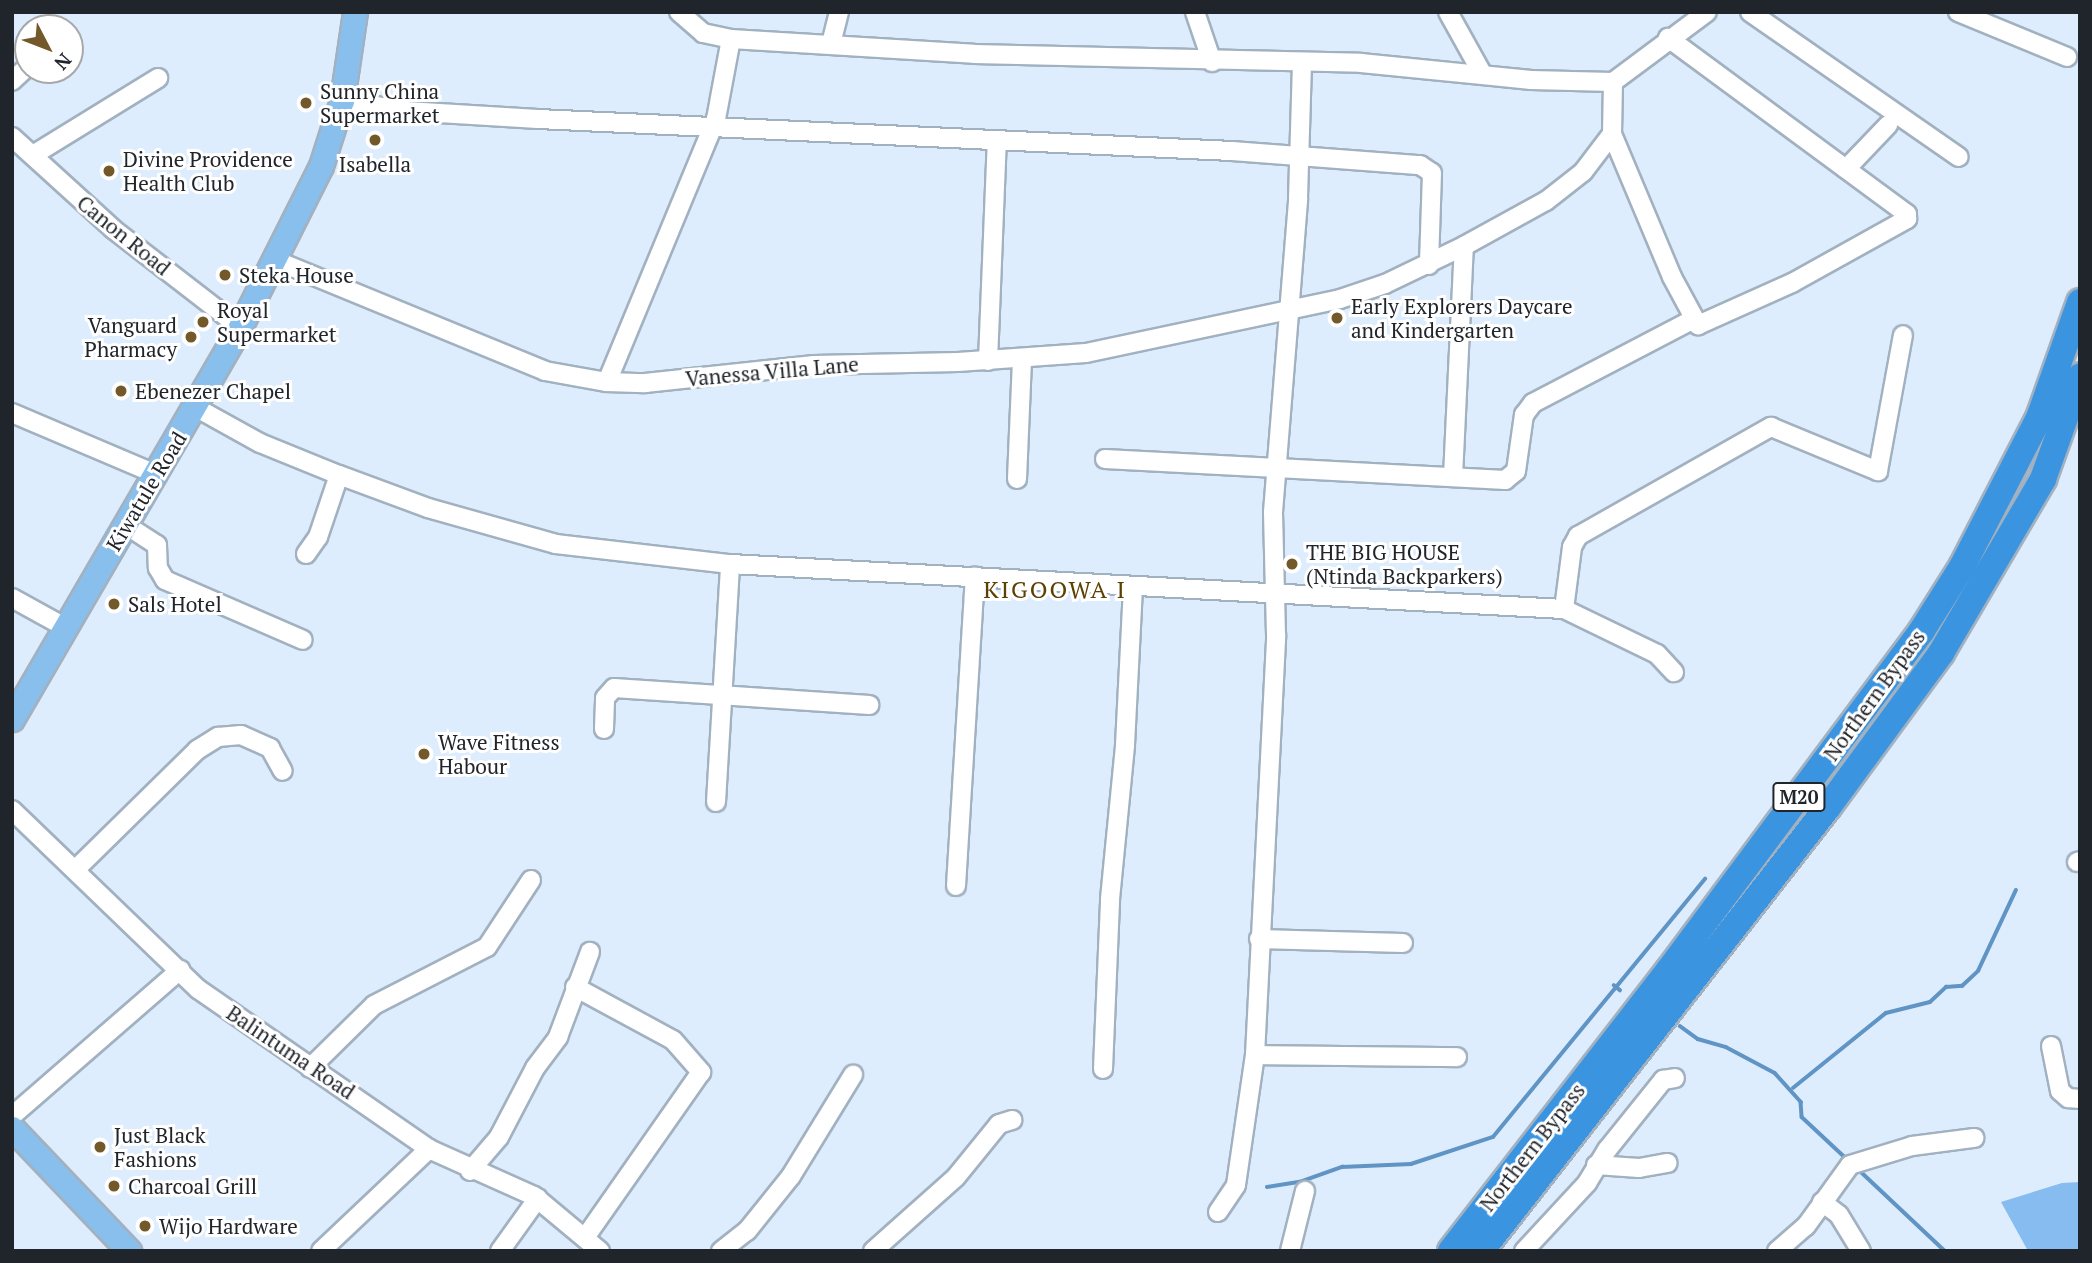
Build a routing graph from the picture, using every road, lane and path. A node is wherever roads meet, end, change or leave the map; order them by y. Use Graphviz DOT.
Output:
graph roads {
  1 [pos="355,12"];
  2 [pos="679,12"];
  3 [pos="839,12"];
  4 [pos="1195,12"];
  5 [pos="1448,12"];
  6 [pos="1707,12"];
  7 [pos="1750,12"];
  8 [pos="1958,12"];
  9 [pos="1668,38"];
  10 [pos="731,39"];
  11 [pos="831,44"];
  12 [pos="2067,57"];
  13 [pos="1212,62"];
  14 [pos="1302,62"];
  15 [pos="1483,75"];
  16 [pos="158,78"];
  17 [pos="1613,82"];
  18 [pos="342,100"];
  19 [pos="1888,125"];
  20 [pos="711,129"];
  21 [pos="1612,134"];
  22 [pos="12,137"];
  23 [pos="997,141"];
  24 [pos="33,155"];
  25 [pos="1299,157"];
  26 [pos="1959,157"];
  27 [pos="1846,169"];
  28 [pos="1464,246"];
  29 [pos="275,260"];
  30 [pos="1429,265"];
  31 [pos="2080,302"];
  32 [pos="1288,311"];
  33 [pos="1692,320"];
  34 [pos="240,327"];
  35 [pos="1903,335"];
  36 [pos="1023,358"];
  37 [pos="988,361"];
  38 [pos="2080,376"];
  39 [pos="607,382"];
  40 [pos="195,407"];
  41 [pos="12,413"];
  42 [pos="1105,459"];
  43 [pos="1277,466"];
  44 [pos="156,474"];
  45 [pos="339,475"];
  46 [pos="1453,477"];
  47 [pos="1017,479"];
  48 [pos="126,525"];
  49 [pos="306,554"];
  50 [pos="730,564"];
  51 [pos="975,577"];
  52 [pos="1133,588"];
  53 [pos="1272,593"];
  54 [pos="12,598"];
  55 [pos="1564,610"];
  56 [pos="63,626"];
  57 [pos="303,640"];
  58 [pos="1674,672"];
  59 [pos="725,695"];
  60 [pos="869,705"];
  61 [pos="12,719"];
  62 [pos="604,729"];
  63 [pos="283,771"];
  64 [pos="716,802"];
  65 [pos="12,810"];
  66 [pos="76,869"];
  67 [pos="531,880"];
  68 [pos="956,886"];
  69 [pos="1259,939"];
  70 [pos="1403,943"];
  71 [pos="590,952"];
  72 [pos="180,970"];
  73 [pos="575,987"];
  74 [pos="2051,1046"];
  75 [pos="1255,1055"];
  76 [pos="1457,1057"];
  77 [pos="310,1068"];
  78 [pos="1103,1069"];
  79 [pos="853,1075"];
  80 [pos="1675,1078"];
  81 [pos="2080,1099"];
  82 [pos="12,1116"];
  83 [pos="1012,1120"];
  84 [pos="12,1128"];
  85 [pos="1974,1138"];
  86 [pos="429,1149"];
  87 [pos="1668,1163"];
  88 [pos="1595,1166"];
  89 [pos="470,1171"];
  90 [pos="1305,1191"];
  91 [pos="538,1198"];
  92 [pos="1822,1202"];
  93 [pos="1218,1212"];
  94 [pos="586,1236"];
  95 [pos="345,1243"];
  96 [pos="129,1251"];
  97 [pos="321,1251"];
  98 [pos="500,1251"];
  99 [pos="600,1251"];
  100 [pos="721,1251"];
  101 [pos="873,1251"];
  102 [pos="1290,1251"];
  103 [pos="1451,1251"];
  104 [pos="1481,1251"];
  105 [pos="1524,1251"];
  106 [pos="1777,1251"];
  107 [pos="1861,1251"];
  1 -- 18 [label="main road, Kiwatule Road"];
  2 -- 10 [label="street"];
  3 -- 11 [label="street"];
  4 -- 13 [label="street"];
  5 -- 15 [label="street"];
  6 -- 9 [label="street"];
  7 -- 26 [label="street"];
  8 -- 12 [label="street"];
  9 -- 17 [label="street"];
  9 -- 27 [label="street"];
  10 -- 11 [label="street"];
  10 -- 20 [label="street"];
  11 -- 13 [label="street"];
  13 -- 14 [label="street"];
  14 -- 15 [label="street"];
  14 -- 25 [label="street"];
  15 -- 17 [label="street"];
  16 -- 24 [label="street"];
  17 -- 21 [label="street"];
  18 -- 20 [label="street"];
  18 -- 29 [label="main road, Kiwatule Road"];
  19 -- 27 [label="street"];
  20 -- 23 [label="street"];
  20 -- 39 [label="street"];
  21 -- 28 [label="street, Vanessa Villa Lane"];
  21 -- 33 [label="street"];
  22 -- 24 [label="street, Canon Road"];
  23 -- 25 [label="street"];
  23 -- 37 [label="street"];
  24 -- 34 [label="street, Canon Road"];
  25 -- 30 [label="street"];
  25 -- 32 [label="street"];
  27 -- 33 [label="street"];
  28 -- 30 [label="street, Vanessa Villa Lane"];
  28 -- 46 [label="street"];
  29 -- 34 [label="main road, Kiwatule Road"];
  29 -- 39 [label="street, Vanessa Villa Lane"];
  30 -- 32 [label="street, Vanessa Villa Lane"];
  31 -- 103 [label="highway, Northern Bypass / M20"];
  32 -- 36 [label="street, Vanessa Villa Lane"];
  32 -- 43 [label="street"];
  33 -- 46 [label="street"];
  34 -- 40 [label="main road, Kiwatule Road"];
  35 -- 55 [label="street"];
  36 -- 37 [label="street, Vanessa Villa Lane"];
  36 -- 47 [label="street"];
  37 -- 39 [label="street, Vanessa Villa Lane"];
  38 -- 104 [label="highway, Northern Bypass / M20"];
  40 -- 44 [label="main road, Kiwatule Road"];
  40 -- 45 [label="street"];
  41 -- 44 [label="street"];
  42 -- 43 [label="street"];
  43 -- 46 [label="street"];
  43 -- 53 [label="street"];
  44 -- 48 [label="main road, Kiwatule Road"];
  45 -- 49 [label="street"];
  45 -- 50 [label="street"];
  48 -- 56 [label="main road, Kiwatule Road"];
  48 -- 57 [label="street"];
  50 -- 51 [label="street"];
  50 -- 59 [label="street"];
  51 -- 52 [label="street"];
  51 -- 68 [label="street"];
  52 -- 53 [label="street"];
  52 -- 78 [label="street"];
  53 -- 55 [label="street"];
  53 -- 69 [label="street"];
  54 -- 56 [label="street"];
  55 -- 58 [label="street"];
  56 -- 61 [label="main road, Kiwatule Road"];
  59 -- 60 [label="street"];
  59 -- 62 [label="street"];
  59 -- 64 [label="street"];
  63 -- 66 [label="street"];
  65 -- 66 [label="street, Balintuma Road"];
  66 -- 72 [label="street, Balintuma Road"];
  67 -- 77 [label="street"];
  69 -- 70 [label="street"];
  69 -- 75 [label="street"];
  71 -- 73 [label="street"];
  72 -- 77 [label="street, Balintuma Road"];
  72 -- 82 [label="street"];
  73 -- 89 [label="street"];
  73 -- 94 [label="street"];
  74 -- 81 [label="street"];
  75 -- 76 [label="street"];
  75 -- 93 [label="street"];
  77 -- 86 [label="street, Balintuma Road"];
  79 -- 100 [label="street"];
  80 -- 88 [label="street"];
  83 -- 101 [label="street"];
  84 -- 96 [label="main road"];
  85 -- 92 [label="street"];
  86 -- 89 [label="street, Balintuma Road"];
  86 -- 95 [label="street"];
  87 -- 88 [label="street"];
  88 -- 105 [label="street"];
  89 -- 91 [label="street, Balintuma Road"];
  90 -- 102 [label="street"];
  91 -- 94 [label="street, Balintuma Road"];
  91 -- 98 [label="street"];
  92 -- 106 [label="street"];
  92 -- 107 [label="street"];
  94 -- 99 [label="street, Balintuma Road"];
  95 -- 97 [label="street"];
}
